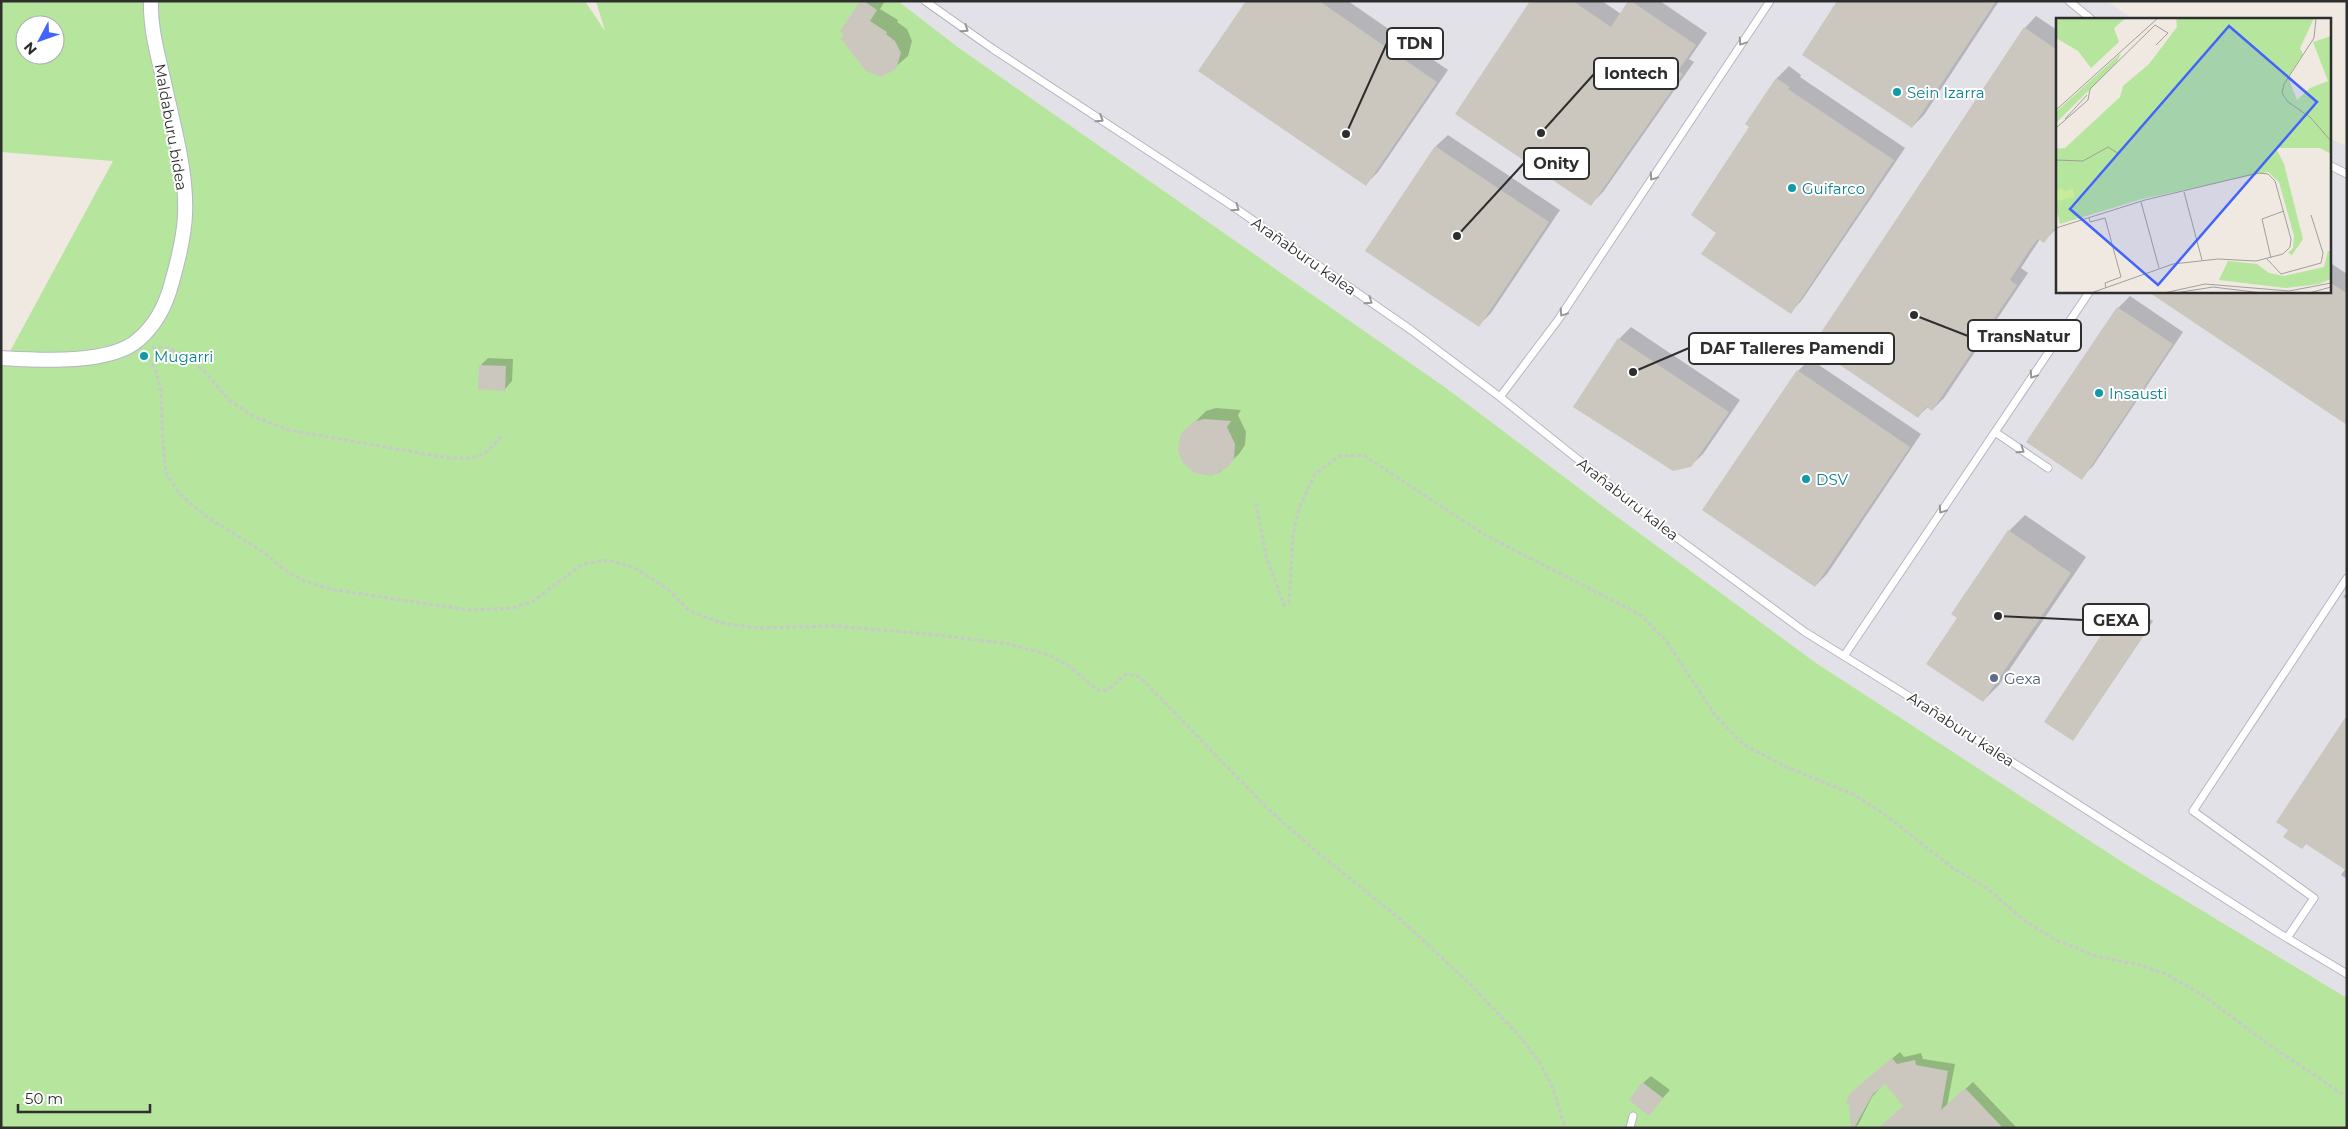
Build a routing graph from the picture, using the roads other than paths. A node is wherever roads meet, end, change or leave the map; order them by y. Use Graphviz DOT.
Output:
graph roads {
  1 [pos="151,1"];
  2 [pos="925,1"];
  3 [pos="1770,1"];
  4 [pos="2069,1"];
  5 [pos="2091,18"];
  6 [pos="2330,166"];
  7 [pos="2347,174"];
  8 [pos="2089,292"];
  9 [pos="1,358"];
  10 [pos="1500,397"];
  11 [pos="1995,432"];
  12 [pos="2048,468"];
  13 [pos="2347,578"];
  14 [pos="1844,656"];
  15 [pos="2287,938"];
  16 [pos="2347,974"];
  17 [pos="1633,1116"];
  18 [pos="1630,1128"];
  1 -- 9 [label="street, Maldaburu bidea"];
  2 -- 10 [label="lane, Arañaburu kalea, one-way"];
  3 -- 10 [label="lane, one-way"];
  4 -- 5 [label="lane"];
  6 -- 7 [label="lane"];
  8 -- 11 [label="lane, one-way"];
  10 -- 14 [label="lane, Arañaburu kalea"];
  11 -- 12 [label="lane, one-way"];
  11 -- 14 [label="lane, one-way"];
  13 -- 15 [label="lane"];
  14 -- 15 [label="lane, Arañaburu kalea"];
  15 -- 16 [label="lane, Arañaburu kalea"];
  17 -- 18 [label="lane"];
}
